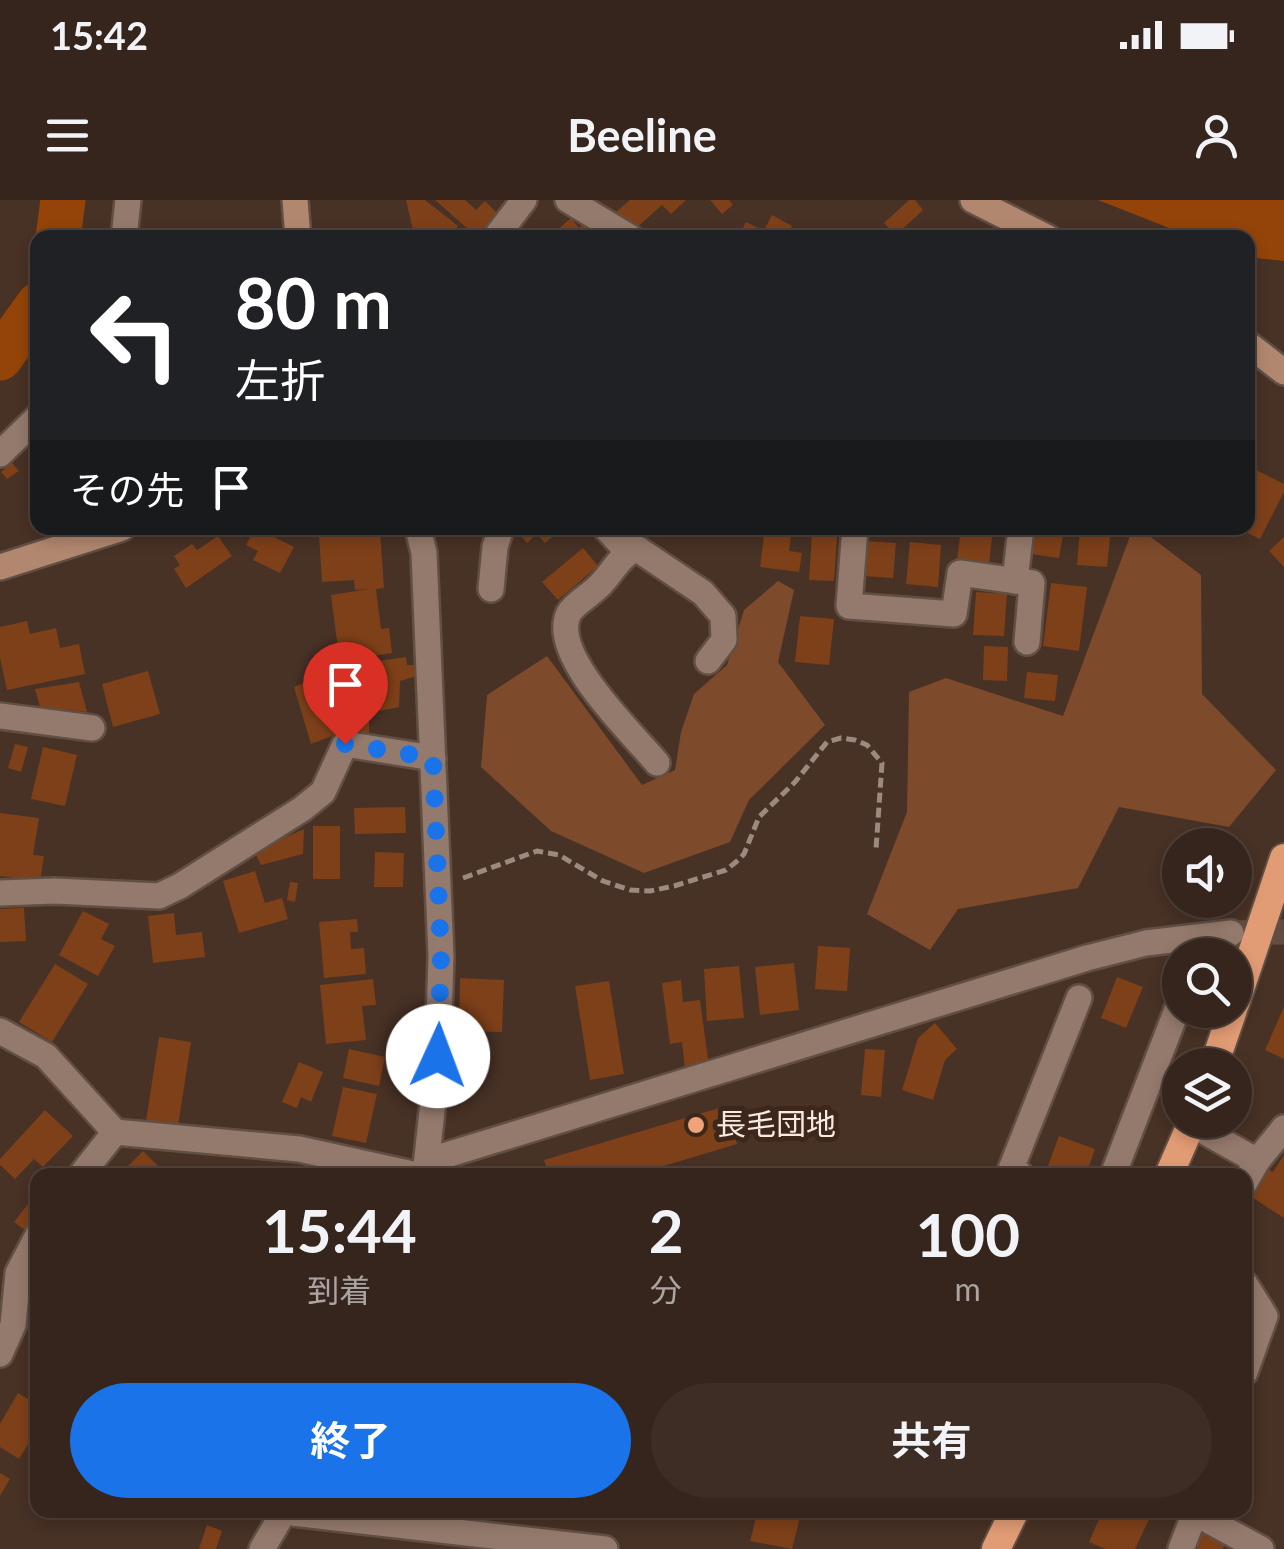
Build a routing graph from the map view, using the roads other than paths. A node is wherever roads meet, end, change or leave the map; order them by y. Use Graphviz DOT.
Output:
graph roads {
  1 [pos="128,200"];
  2 [pos="294,200"];
  3 [pos="524,200"];
  4 [pos="568,200"];
  5 [pos="972,200"];
  6 [pos="125,230"];
  7 [pos="297,230"];
  8 [pos="500,230"];
  9 [pos="617,230"];
  10 [pos="1032,230"];
  11 [pos="1255,349"];
  12 [pos="1284,372"];
  13 [pos="30,425"];
  14 [pos="0,454"];
  15 [pos="100,535"];
  16 [pos="420,535"];
  17 [pos="499,535"];
  18 [pos="855,535"];
  19 [pos="1021,535"];
  20 [pos="637,542"];
  21 [pos="0,567"];
  22 [pos="1015,581"];
  23 [pos="492,589"];
  24 [pos="1028,642"];
  25 [pos="708,660"];
  26 [pos="0,716"];
  27 [pos="92,728"];
  28 [pos="433,758"];
  29 [pos="657,763"];
  30 [pos="1284,858"];
  31 [pos="0,894"];
  32 [pos="1232,932"];
  33 [pos="1214,938"];
  34 [pos="1162,944"];
  35 [pos="1252,953"];
  36 [pos="1078,998"];
  37 [pos="1170,1028"];
  38 [pos="0,1031"];
  39 [pos="1284,1128"];
  40 [pos="115,1132"];
  41 [pos="1185,1138"];
  42 [pos="1211,1138"];
  43 [pos="299,1149"];
  44 [pos="87,1168"];
  45 [pos="294,1168"];
  46 [pos="411,1168"];
  47 [pos="423,1168"];
  48 [pos="429,1168"];
  49 [pos="1012,1168"];
  50 [pos="1116,1168"];
  51 [pos="1172,1168"];
  52 [pos="1246,1168"];
  53 [pos="1252,1171"];
  54 [pos="30,1250"];
  55 [pos="1252,1295"];
  56 [pos="1252,1352"];
  57 [pos="0,1354"];
  58 [pos="281,1518"];
  59 [pos="344,1518"];
  60 [pos="1011,1518"];
  61 [pos="1191,1518"];
  62 [pos="1206,1518"];
  63 [pos="262,1549"];
  64 [pos="605,1549"];
  65 [pos="996,1549"];
  66 [pos="1181,1549"];
  67 [pos="1261,1549"];
  1 -- 6 [label="street"];
  2 -- 7 [label="main road"];
  3 -- 8 [label="street"];
  4 -- 9 [label="street"];
  5 -- 10 [label="main road"];
  11 -- 12 [label="main road"];
  13 -- 14 [label="street"];
  15 -- 21 [label="main road"];
  16 -- 28 [label="street"];
  17 -- 23 [label="street"];
  18 -- 22 [label="street"];
  19 -- 22 [label="street"];
  20 -- 25 [label="street"];
  20 -- 29 [label="street"];
  22 -- 24 [label="street"];
  26 -- 27 [label="street"];
  28 -- 31 [label="street"];
  28 -- 47 [label="street"];
  30 -- 35 [label="highway"];
  32 -- 33 [label="street"];
  34 -- 48 [label="street"];
  36 -- 49 [label="street"];
  37 -- 50 [label="street"];
  38 -- 40 [label="street"];
  39 -- 53 [label="street"];
  40 -- 43 [label="street"];
  40 -- 44 [label="street"];
  41 -- 51 [label="highway"];
  42 -- 52 [label="street"];
  43 -- 45 [label="street"];
  43 -- 46 [label="street"];
  54 -- 57 [label="street"];
  55 -- 56 [label="street"];
  58 -- 63 [label="street"];
  59 -- 64 [label="street"];
  60 -- 65 [label="highway"];
  61 -- 66 [label="street"];
  62 -- 67 [label="street"];
}
